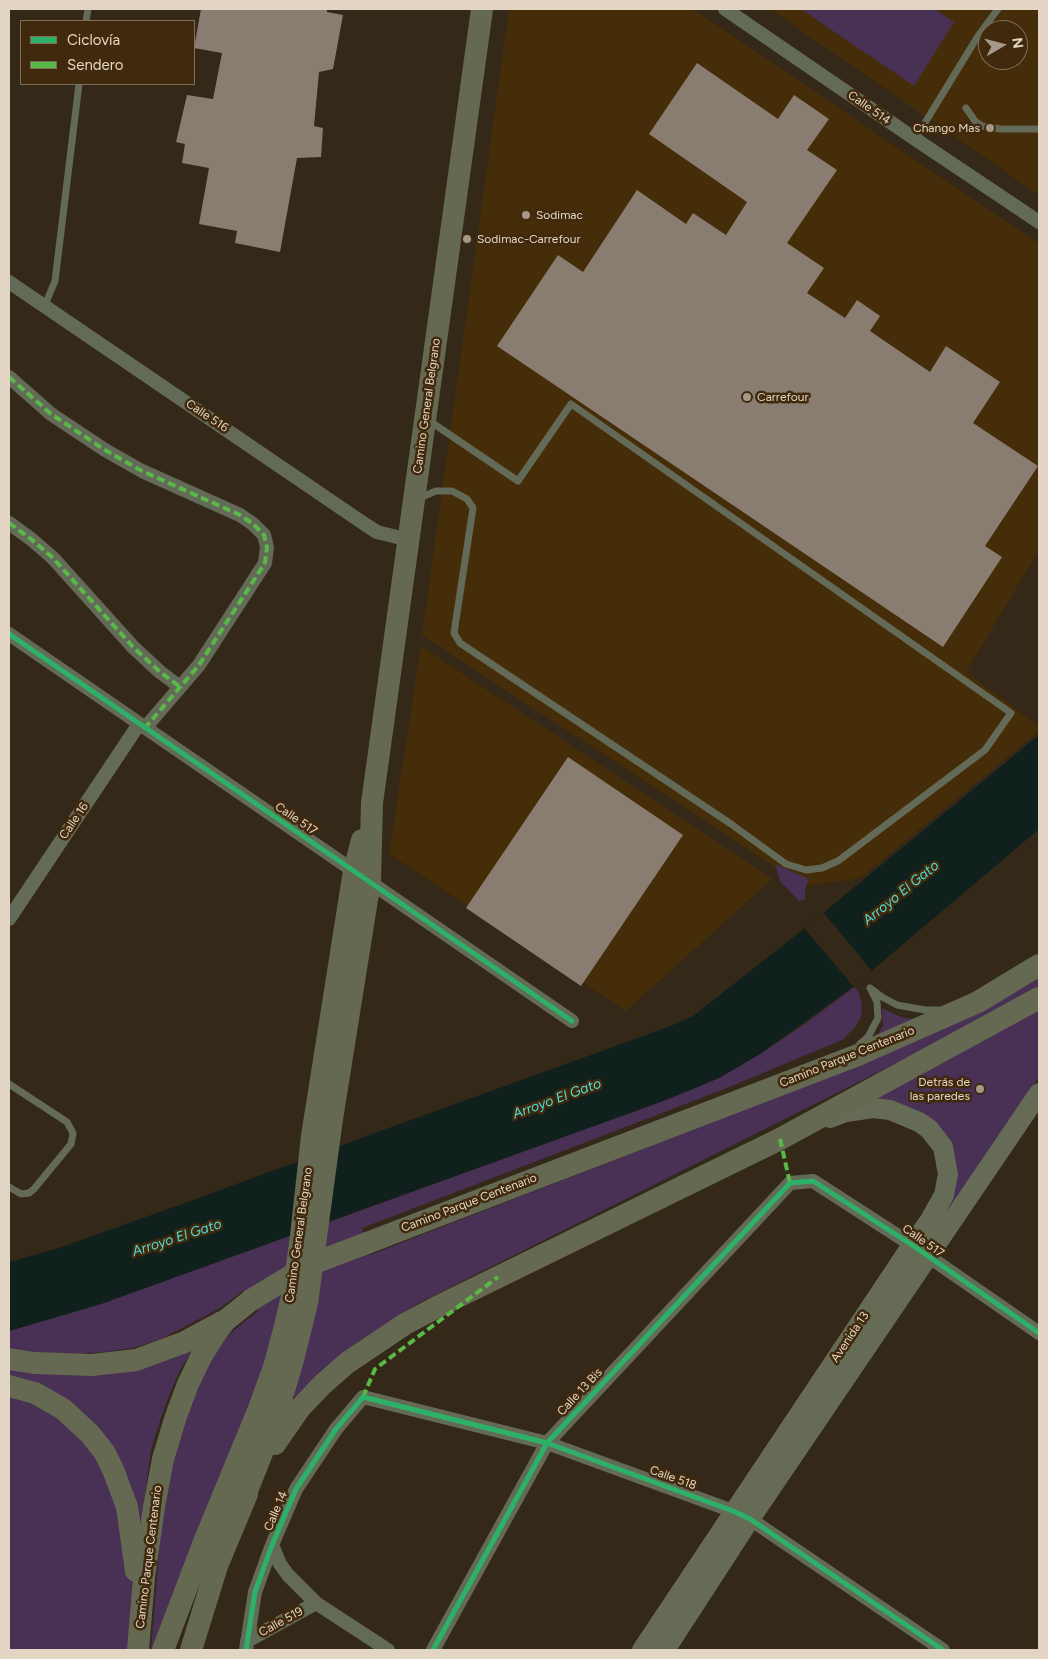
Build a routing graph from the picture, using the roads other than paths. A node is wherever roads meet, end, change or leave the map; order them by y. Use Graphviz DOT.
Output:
graph roads {
  1 [pos="482,9"];
  2 [pos="725,9"];
  3 [pos="998,9"];
  4 [pos="78,85"];
  5 [pos="966,108"];
  6 [pos="1039,129"];
  7 [pos="915,140"];
  8 [pos="1039,222"];
  9 [pos="9,282"];
  10 [pos="45,305"];
  11 [pos="9,377"];
  12 [pos="426,418"];
  13 [pos="415,500"];
  14 [pos="9,523"];
  15 [pos="409,540"];
  16 [pos="9,634"];
  17 [pos="180,687"];
  18 [pos="142,726"];
  19 [pos="362,876"];
  20 [pos="9,919"];
  21 [pos="1039,965"];
  22 [pos="990,995"];
  23 [pos="1039,998"];
  24 [pos="572,1021"];
  25 [pos="827,1067"];
  26 [pos="9,1084"];
  27 [pos="1039,1094"];
  28 [pos="802,1127"];
  29 [pos="790,1183"];
  30 [pos="9,1187"];
  31 [pos="309,1233"];
  32 [pos="912,1244"];
  33 [pos="929,1257"];
  34 [pos="225,1321"];
  35 [pos="1039,1334"];
  36 [pos="9,1359"];
  37 [pos="9,1386"];
  38 [pos="363,1397"];
  39 [pos="547,1443"];
  40 [pos="241,1506"];
  41 [pos="742,1515"];
  42 [pos="272,1545"];
  43 [pos="316,1603"];
  44 [pos="140,1612"];
  45 [pos="246,1645"];
  46 [pos="138,1650"];
  47 [pos="163,1650"];
  48 [pos="191,1650"];
  49 [pos="388,1650"];
  50 [pos="433,1650"];
  51 [pos="642,1650"];
  52 [pos="665,1650"];
  53 [pos="943,1650"];
  1 -- 12 [label="main road, Camino General Belgrano"];
  2 -- 7 [label="street, Calle 514"];
  3 -- 7 [label="lane"];
  4 -- 10 [label="lane"];
  5 -- 6 [label="lane"];
  7 -- 8 [label="street, Calle 514"];
  9 -- 10 [label="street, Calle 516"];
  10 -- 15 [label="street, Calle 516"];
  11 -- 17 [label="street, Calle 16"];
  12 -- 13 [label="main road, Camino General Belgrano"];
  12 -- 13 [label="lane"];
  13 -- 15 [label="main road, Camino General Belgrano"];
  14 -- 17 [label="street"];
  15 -- 19 [label="main road, Camino General Belgrano"];
  16 -- 18 [label="street, Calle 517"];
  17 -- 18 [label="street, Calle 16"];
  18 -- 19 [label="street, Calle 517"];
  18 -- 20 [label="street, Calle 16"];
  19 -- 24 [label="street, Calle 517"];
  19 -- 31 [label="main road, Camino General Belgrano"];
  19 -- 31 [label="main road, Camino General Belgrano"];
  21 -- 22 [label="main road, Camino Parque Centenario"];
  22 -- 25 [label="main road, Camino Parque Centenario"];
  22 -- 25 [label="lane"];
  23 -- 28 [label="main road"];
  25 -- 34 [label="main road, Camino Parque Centenario, bridge"];
  26 -- 30 [label="lane"];
  27 -- 33 [label="main road, Avenida 13"];
  28 -- 32 [label="main road, Avenida 13"];
  28 -- 40 [label="main road"];
  29 -- 32 [label="street, Calle 517"];
  29 -- 39 [label="street, Calle 13 Bis"];
  31 -- 40 [label="main road, Camino General Belgrano"];
  31 -- 47 [label="main road, Camino General Belgrano"];
  32 -- 33 [label="street, Calle 517"];
  32 -- 41 [label="main road, Avenida 13"];
  33 -- 35 [label="street, Calle 517"];
  33 -- 41 [label="main road, Avenida 13"];
  34 -- 36 [label="main road"];
  34 -- 44 [label="main road, Camino Parque Centenario"];
  37 -- 44 [label="main road"];
  38 -- 39 [label="street, Calle 518"];
  38 -- 42 [label="street, Calle 14"];
  39 -- 41 [label="street, Calle 518"];
  39 -- 50 [label="street, Calle 13 Bis"];
  40 -- 48 [label="main road"];
  41 -- 51 [label="main road, Avenida 13"];
  41 -- 52 [label="main road, Avenida 13"];
  41 -- 53 [label="street, Calle 518"];
  42 -- 43 [label="street, Calle 519"];
  42 -- 45 [label="street, Calle 14"];
  43 -- 45 [label="street, Calle 519"];
  43 -- 49 [label="street, Calle 519"];
  44 -- 46 [label="main road, Camino Parque Centenario"];
}
